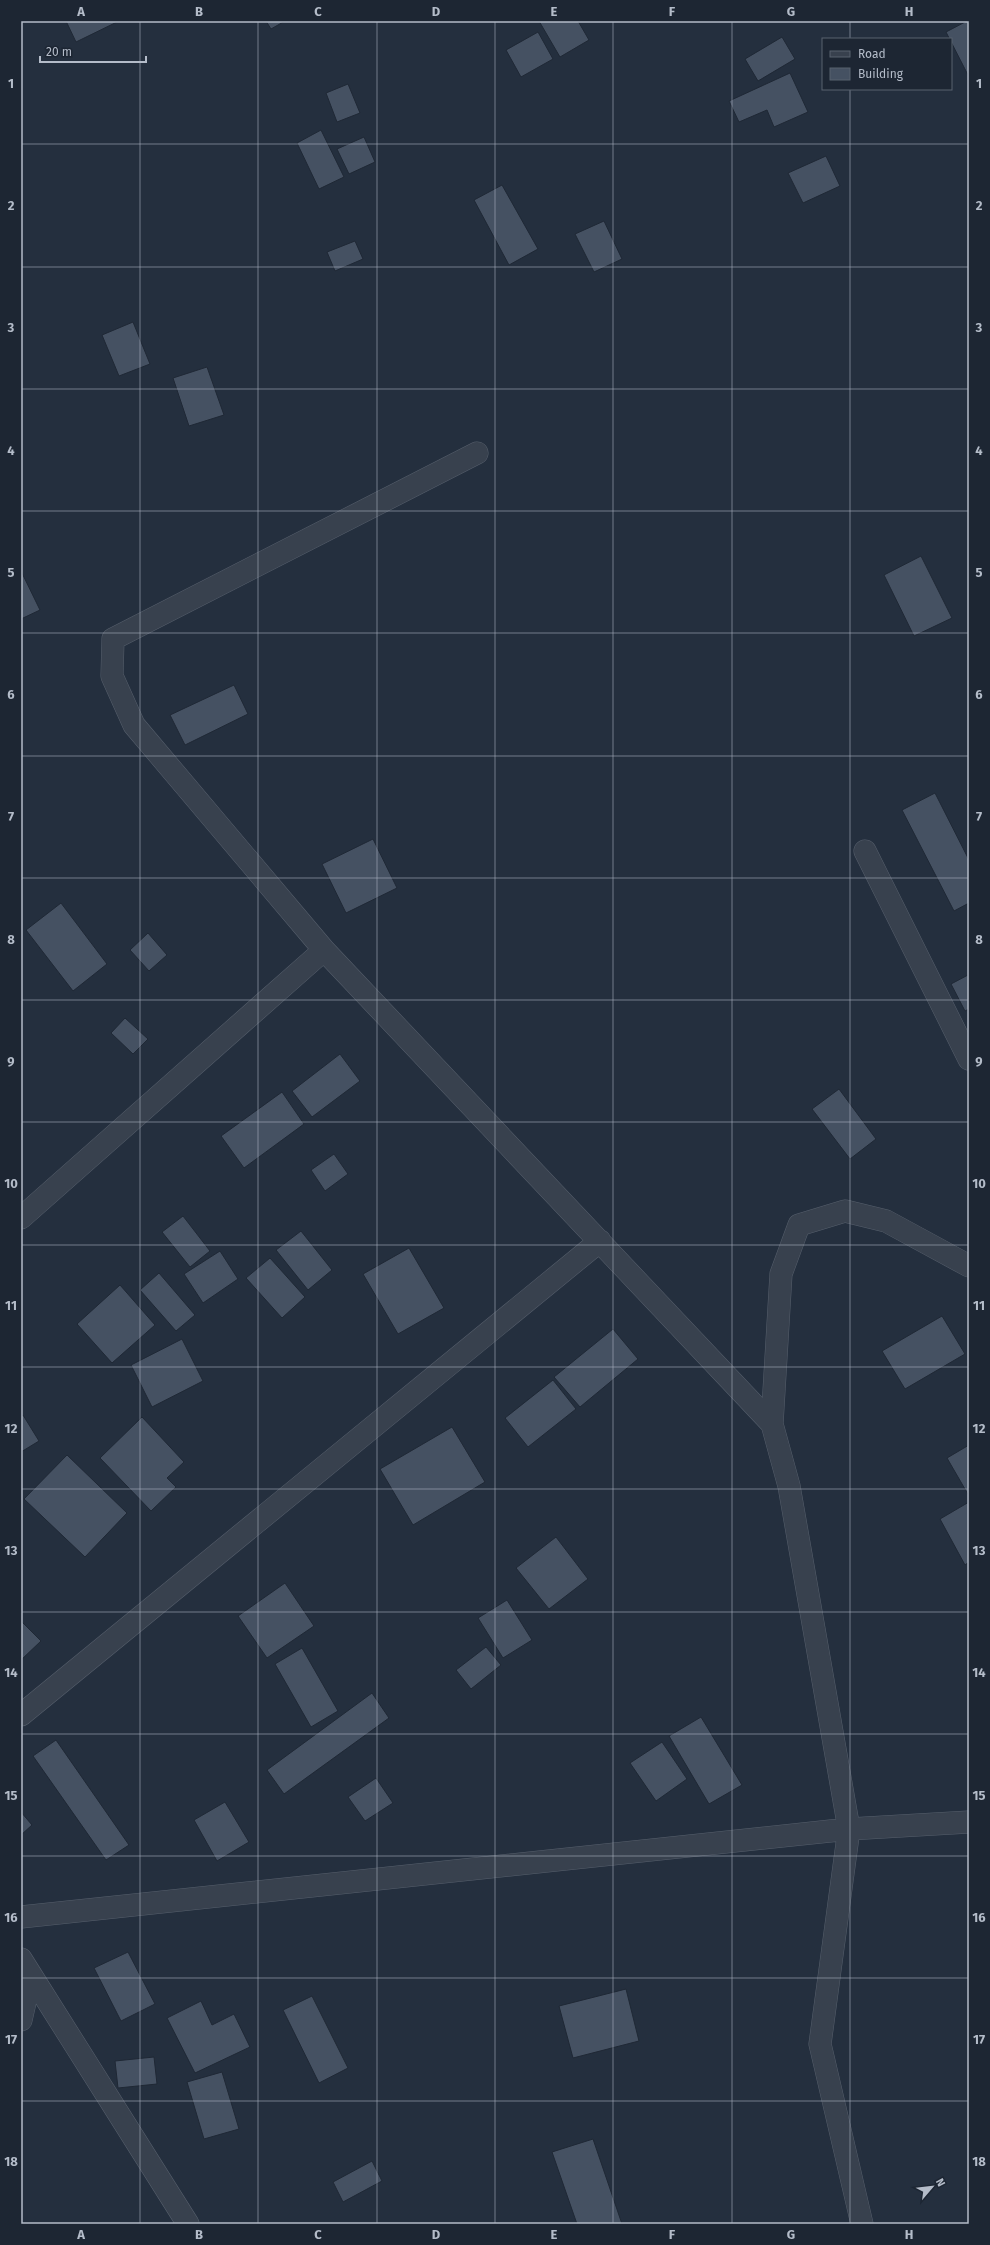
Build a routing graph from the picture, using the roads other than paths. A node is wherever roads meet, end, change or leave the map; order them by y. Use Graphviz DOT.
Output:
graph roads {
  1 [pos="477,453"];
  2 [pos="865,851"];
  3 [pos="324,950"];
  4 [pos="969,1059"];
  5 [pos="21,1218"];
  6 [pos="600,1241"];
  7 [pos="969,1266"];
  8 [pos="772,1424"];
  9 [pos="21,1715"];
  10 [pos="969,1822"];
  11 [pos="849,1829"];
  12 [pos="21,1917"];
  13 [pos="26,1967"];
  14 [pos="21,2020"];
  15 [pos="188,2224"];
  16 [pos="862,2224"];
  1 -- 3 [label="street"];
  2 -- 4 [label="street"];
  3 -- 5 [label="street"];
  3 -- 6 [label="street"];
  6 -- 8 [label="street"];
  6 -- 9 [label="street"];
  7 -- 8 [label="street"];
  8 -- 11 [label="street"];
  10 -- 11 [label="street"];
  11 -- 12 [label="street"];
  11 -- 16 [label="street"];
  13 -- 14 [label="street"];
  13 -- 15 [label="street"];
}
